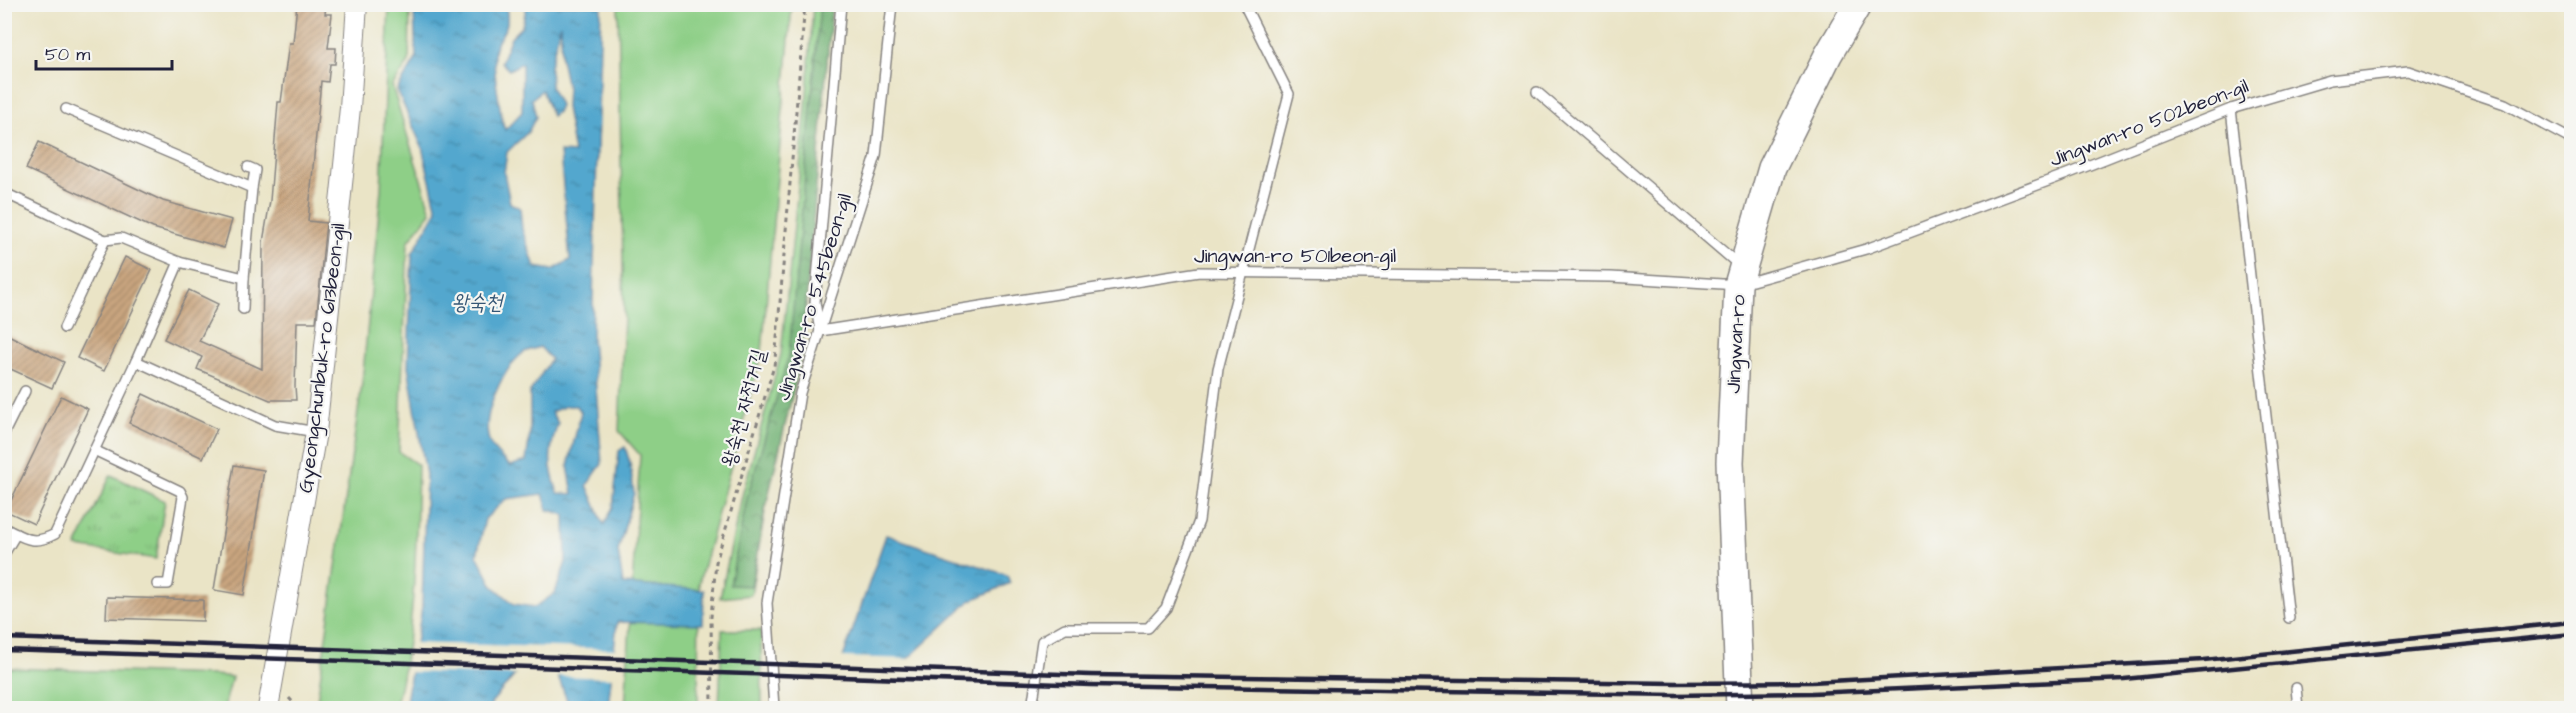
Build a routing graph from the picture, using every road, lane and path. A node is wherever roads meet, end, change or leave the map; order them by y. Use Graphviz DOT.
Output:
graph roads {
  1 [pos="357,4"];
  2 [pos="805,4"];
  3 [pos="841,4"];
  4 [pos="892,4"];
  5 [pos="1244,4"];
  6 [pos="1858,4"];
  7 [pos="1537,92"];
  8 [pos="66,109"];
  9 [pos="2231,109"];
  10 [pos="2571,140"];
  11 [pos="248,167"];
  12 [pos="252,188"];
  13 [pos="4,205"];
  14 [pos="105,240"];
  15 [pos="179,262"];
  16 [pos="1243,272"];
  17 [pos="1741,277"];
  18 [pos="244,278"];
  19 [pos="243,309"];
  20 [pos="64,328"];
  21 [pos="820,331"];
  22 [pos="136,361"];
  23 [pos="25,391"];
  24 [pos="316,432"];
  25 [pos="4,433"];
  26 [pos="94,450"];
  27 [pos="4,528"];
  28 [pos="16,534"];
  29 [pos="4,554"];
  30 [pos="157,584"];
  31 [pos="2289,618"];
  32 [pos="2296,688"];
  33 [pos="268,708"];
  34 [pos="712,708"];
  35 [pos="774,708"];
  36 [pos="1032,708"];
  37 [pos="1740,708"];
  38 [pos="2298,708"];
  1 -- 24 [label="street, Gyeongchunbuk-ro 613beon-gil"];
  2 -- 34 [label="path, 왕숙천 자전거길"];
  3 -- 21 [label="lane"];
  4 -- 21 [label="lane, Jingwan-ro 545beon-gil"];
  5 -- 16 [label="lane"];
  6 -- 17 [label="street, Jingwan-ro"];
  7 -- 17 [label="lane"];
  8 -- 12 [label="lane"];
  9 -- 10 [label="lane, Jingwan-ro 502beon-gil"];
  9 -- 17 [label="lane, Jingwan-ro 502beon-gil"];
  9 -- 31 [label="lane"];
  11 -- 12 [label="lane"];
  12 -- 18 [label="lane"];
  13 -- 14 [label="lane"];
  14 -- 15 [label="lane"];
  14 -- 20 [label="lane"];
  15 -- 18 [label="lane"];
  15 -- 22 [label="lane"];
  16 -- 17 [label="lane, Jingwan-ro 501beon-gil"];
  16 -- 21 [label="lane, Jingwan-ro 501beon-gil"];
  16 -- 36 [label="lane"];
  17 -- 37 [label="street, Jingwan-ro"];
  18 -- 19 [label="lane"];
  21 -- 35 [label="lane, Jingwan-ro 545beon-gil"];
  22 -- 24 [label="lane"];
  22 -- 26 [label="lane"];
  23 -- 25 [label="lane"];
  24 -- 33 [label="street, Gyeongchunbuk-ro 613beon-gil"];
  26 -- 28 [label="lane"];
  26 -- 30 [label="lane"];
  27 -- 28 [label="lane"];
  28 -- 29 [label="lane"];
  32 -- 38 [label="lane"];
}
